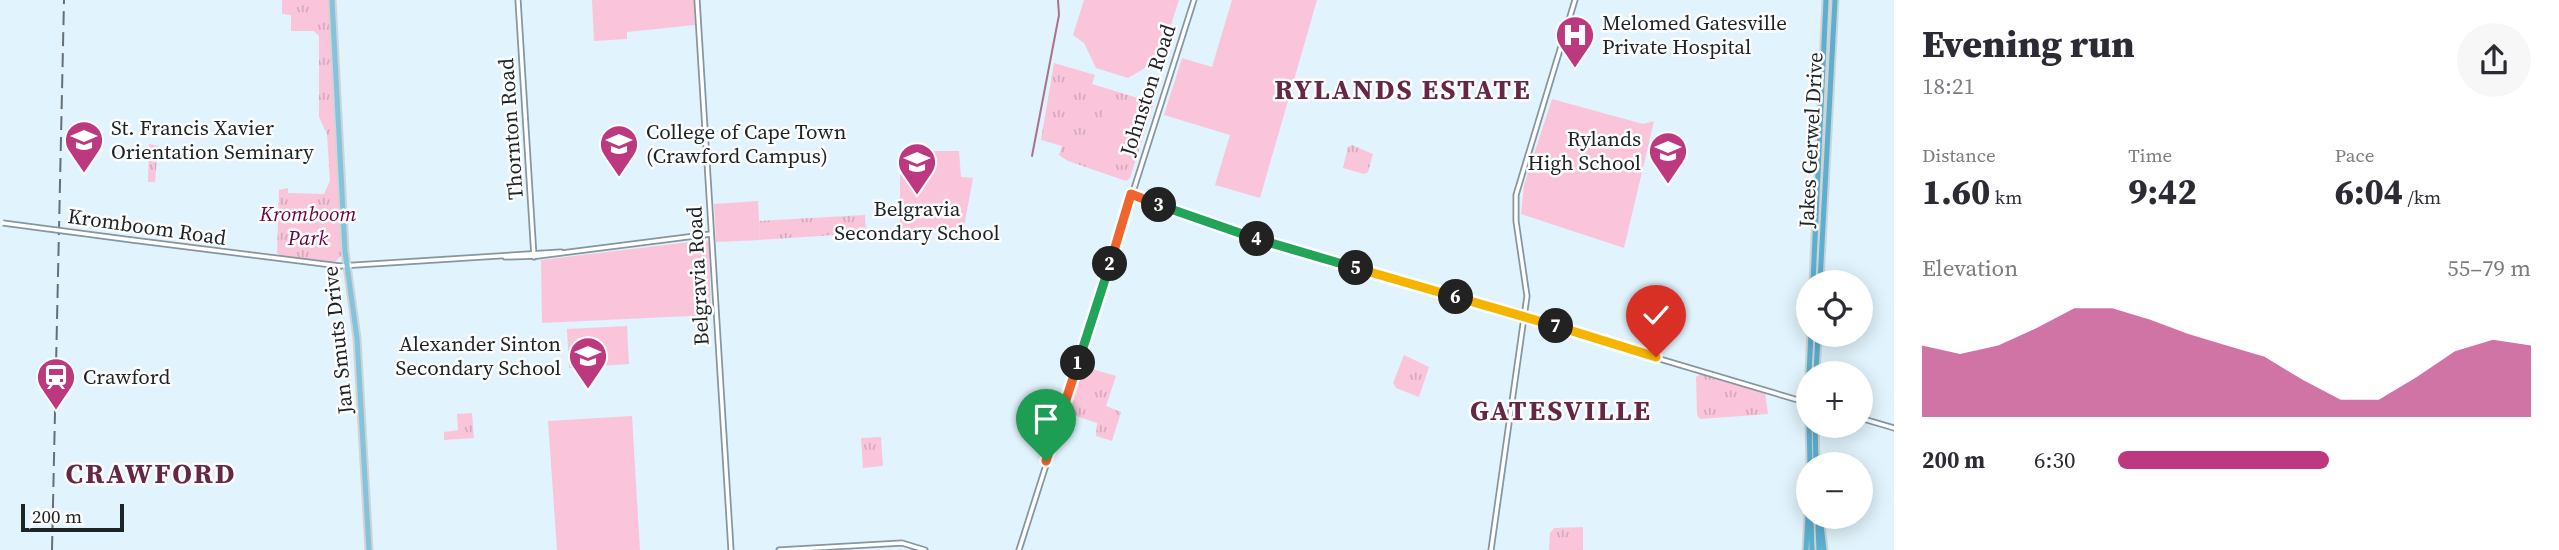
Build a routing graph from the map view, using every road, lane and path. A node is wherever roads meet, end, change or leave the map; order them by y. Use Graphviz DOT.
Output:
graph roads {
  1 [pos="332,0"];
  2 [pos="518,0"];
  3 [pos="697,0"];
  4 [pos="1194,0"];
  5 [pos="1576,0"];
  6 [pos="1824,0"];
  7 [pos="1835,0"];
  8 [pos="1131,194"];
  9 [pos="1,223"];
  10 [pos="712,234"];
  11 [pos="534,255"];
  12 [pos="347,266"];
  13 [pos="1813,270"];
  14 [pos="1820,270"];
  15 [pos="1524,317"];
  16 [pos="1796,399"];
  17 [pos="1873,422"];
  18 [pos="1894,428"];
  19 [pos="1808,529"];
  20 [pos="1811,529"];
  21 [pos="1820,529"];
  22 [pos="369,550"];
  23 [pos="731,550"];
  24 [pos="779,550"];
  25 [pos="925,550"];
  26 [pos="1019,550"];
  27 [pos="1491,550"];
  28 [pos="1806,550"];
  29 [pos="1812,550"];
  30 [pos="1821,550"];
  1 -- 12 [label="main road, Jan Smuts Drive"];
  2 -- 11 [label="street, Thornton Road"];
  3 -- 10 [label="street, Belgravia Road"];
  4 -- 8 [label="street, Johnston Road"];
  5 -- 15 [label="street"];
  6 -- 13 [label="highway, Jakes Gerwel Drive"];
  7 -- 14 [label="highway, Jakes Gerwel Drive"];
  8 -- 15 [label="street"];
  8 -- 26 [label="street, Johnston Road"];
  9 -- 12 [label="street, Kromboom Road, bridge"];
  10 -- 11 [label="street, Kromboom Road"];
  10 -- 23 [label="street, Belgravia Road"];
  11 -- 12 [label="street, Kromboom Road"];
  12 -- 22 [label="main road, Jan Smuts Drive"];
  15 -- 16 [label="street"];
  15 -- 27 [label="street"];
  17 -- 18 [label="street"];
  19 -- 28 [label="highway"];
  20 -- 29 [label="highway"];
  21 -- 30 [label="highway"];
  24 -- 25 [label="street"];
}
